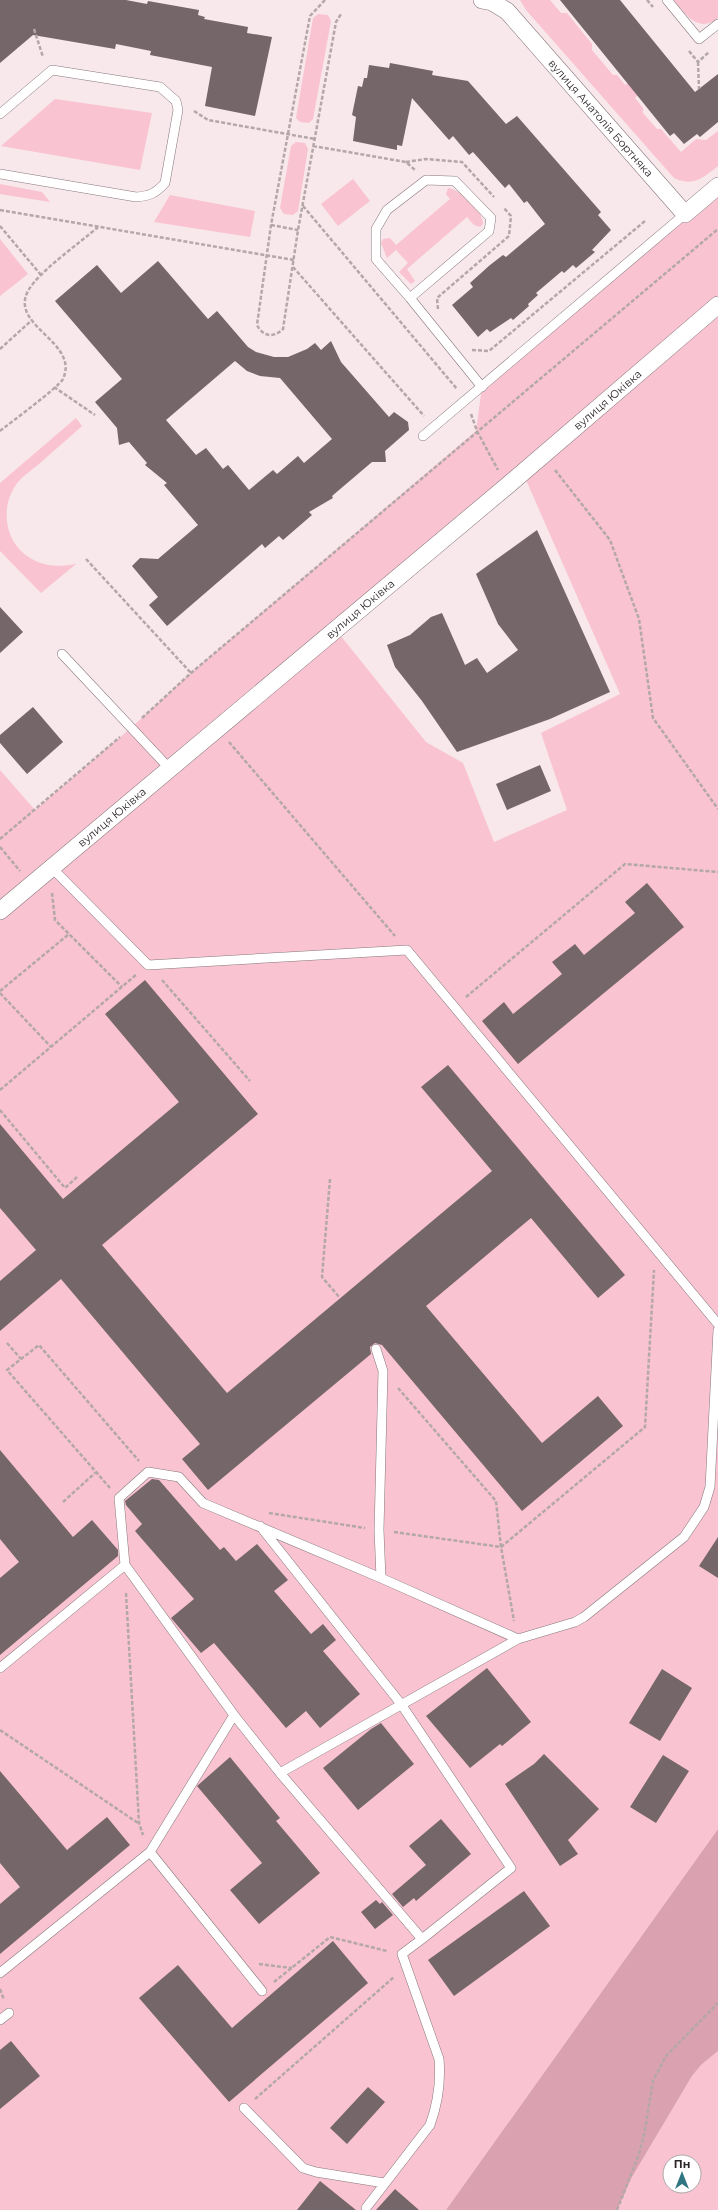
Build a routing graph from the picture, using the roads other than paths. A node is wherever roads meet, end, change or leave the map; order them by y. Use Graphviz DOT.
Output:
graph roads {
  1 [pos="667,0"];
  2 [pos="489,1"];
  3 [pos="718,24"];
  4 [pos="0,114"];
  5 [pos="0,174"];
  6 [pos="718,186"];
  7 [pos="685,214"];
  8 [pos="410,298"];
  9 [pos="718,305"];
  10 [pos="482,387"];
  11 [pos="423,436"];
  12 [pos="62,654"];
  13 [pos="170,769"];
  14 [pos="52,868"];
  15 [pos="0,911"];
  16 [pos="718,1324"];
  17 [pos="718,1330"];
  18 [pos="376,1349"];
  19 [pos="716,1421"];
  20 [pos="718,1479"];
  21 [pos="710,1487"];
  22 [pos="260,1526"];
  23 [pos="125,1565"];
  24 [pos="381,1578"];
  25 [pos="518,1639"];
  26 [pos="0,1668"];
  27 [pos="401,1704"];
  28 [pos="234,1715"];
  29 [pos="280,1773"];
  30 [pos="150,1852"];
  31 [pos="422,1938"];
  32 [pos="0,1973"];
  33 [pos="262,1991"];
  34 [pos="9,2013"];
  35 [pos="0,2020"];
  36 [pos="244,2108"];
  37 [pos="384,2183"];
  38 [pos="366,2208"];
  1 -- 3 [label="lane"];
  2 -- 7 [label="street, вулиця Анатолія Бортняка"];
  4 -- 5 [label="lane"];
  6 -- 7 [label="street"];
  7 -- 10 [label="lane"];
  8 -- 8 [label="lane"];
  8 -- 10 [label="lane"];
  9 -- 13 [label="street, вулиця Юківка"];
  10 -- 11 [label="lane"];
  12 -- 13 [label="lane"];
  13 -- 14 [label="street, вулиця Юківка"];
  14 -- 15 [label="street, вулиця Юківка"];
  14 -- 16 [label="lane"];
  17 -- 19 [label="lane"];
  18 -- 24 [label="lane"];
  19 -- 21 [label="lane"];
  20 -- 21 [label="lane"];
  21 -- 25 [label="lane"];
  22 -- 23 [label="lane"];
  22 -- 24 [label="lane"];
  22 -- 27 [label="lane"];
  23 -- 26 [label="lane"];
  23 -- 28 [label="lane"];
  24 -- 25 [label="lane"];
  25 -- 27 [label="lane"];
  27 -- 29 [label="lane"];
  27 -- 31 [label="lane"];
  28 -- 29 [label="lane"];
  28 -- 30 [label="lane"];
  29 -- 31 [label="lane"];
  30 -- 32 [label="lane"];
  30 -- 33 [label="lane"];
  31 -- 37 [label="lane"];
  34 -- 35 [label="lane"];
  36 -- 37 [label="lane"];
  37 -- 38 [label="lane"];
}
